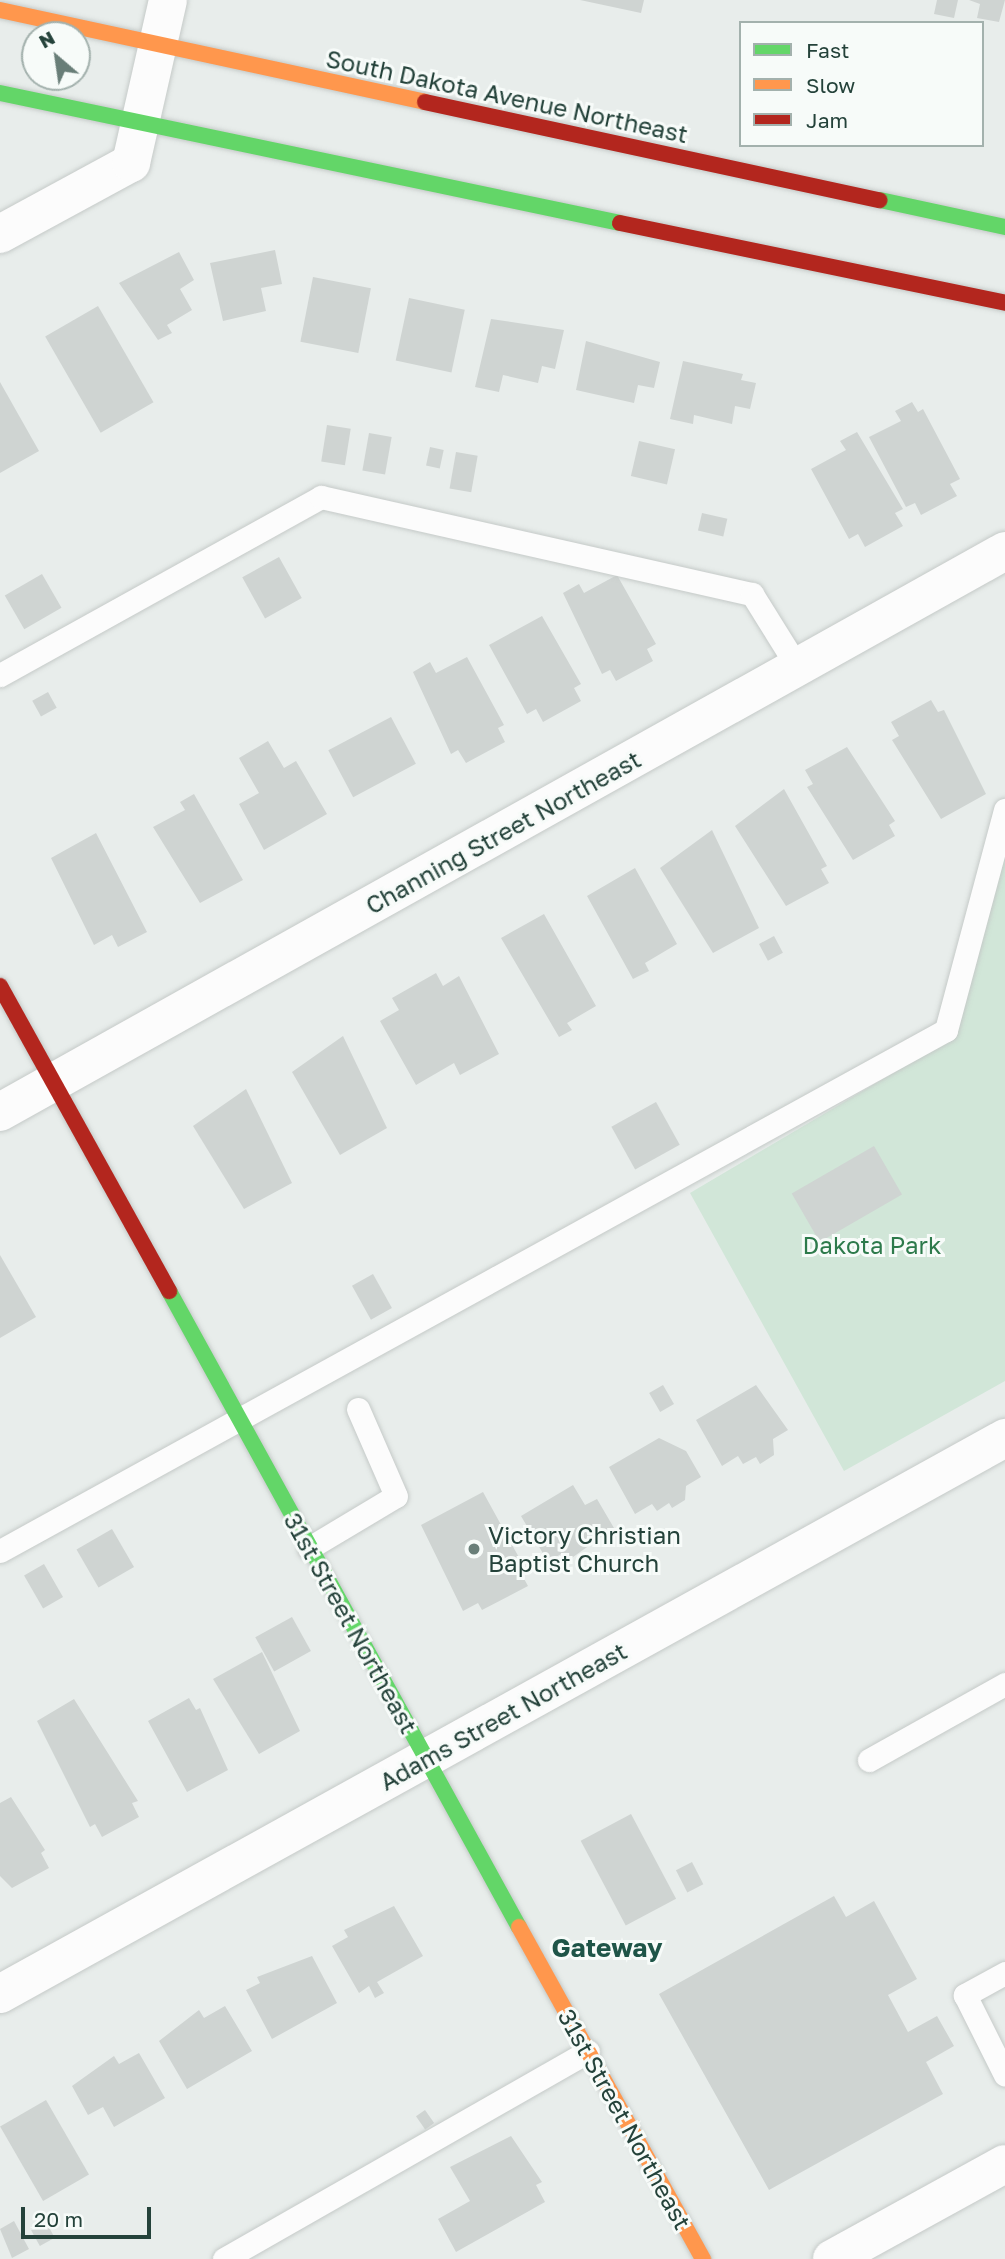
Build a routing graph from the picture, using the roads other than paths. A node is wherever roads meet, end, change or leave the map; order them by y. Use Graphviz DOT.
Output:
graph roads {
  1 [pos="168,0"];
  2 [pos="0,10"];
  3 [pos="158,45"];
  4 [pos="0,93"];
  5 [pos="140,122"];
  6 [pos="1005,227"];
  7 [pos="0,234"];
  8 [pos="1005,303"];
  9 [pos="1005,551"];
  10 [pos="798,668"];
  11 [pos="0,675"];
  12 [pos="1005,810"];
  13 [pos="0,986"];
  14 [pos="53,1083"];
  15 [pos="0,1112"];
  16 [pos="358,1409"];
  17 [pos="238,1420"];
  18 [pos="1005,1438"];
  19 [pos="309,1548"];
  20 [pos="0,1551"];
  21 [pos="1005,1684"];
  22 [pos="426,1760"];
  23 [pos="869,1760"];
  24 [pos="1005,1973"];
  25 [pos="0,1994"];
  26 [pos="588,2051"];
  27 [pos="1005,2075"];
  28 [pos="1005,2164"];
  29 [pos="224,2259"];
  30 [pos="703,2259"];
  31 [pos="832,2259"];
  1 -- 3 [label="street"];
  2 -- 3 [label="main road, South Dakota Avenue Northeast"];
  3 -- 5 [label="street"];
  3 -- 6 [label="main road, South Dakota Avenue Northeast"];
  4 -- 5 [label="main road"];
  5 -- 7 [label="street"];
  5 -- 8 [label="main road"];
  9 -- 10 [label="street, Channing Street Northeast"];
  10 -- 11 [label="lane"];
  10 -- 14 [label="street, Channing Street Northeast"];
  12 -- 17 [label="lane"];
  13 -- 14 [label="main road, 31st Street Northeast"];
  14 -- 15 [label="street, Channing Street Northeast"];
  14 -- 17 [label="main road, 31st Street Northeast"];
  16 -- 19 [label="lane"];
  17 -- 19 [label="main road, 31st Street Northeast"];
  17 -- 20 [label="lane"];
  18 -- 22 [label="street, Adams Street Northeast"];
  19 -- 22 [label="main road, 31st Street Northeast"];
  21 -- 23 [label="lane"];
  22 -- 25 [label="street, Adams Street Northeast"];
  22 -- 26 [label="main road, 31st Street Northeast"];
  24 -- 27 [label="lane"];
  26 -- 29 [label="lane"];
  26 -- 30 [label="main road, 31st Street Northeast"];
  28 -- 31 [label="street"];
}
